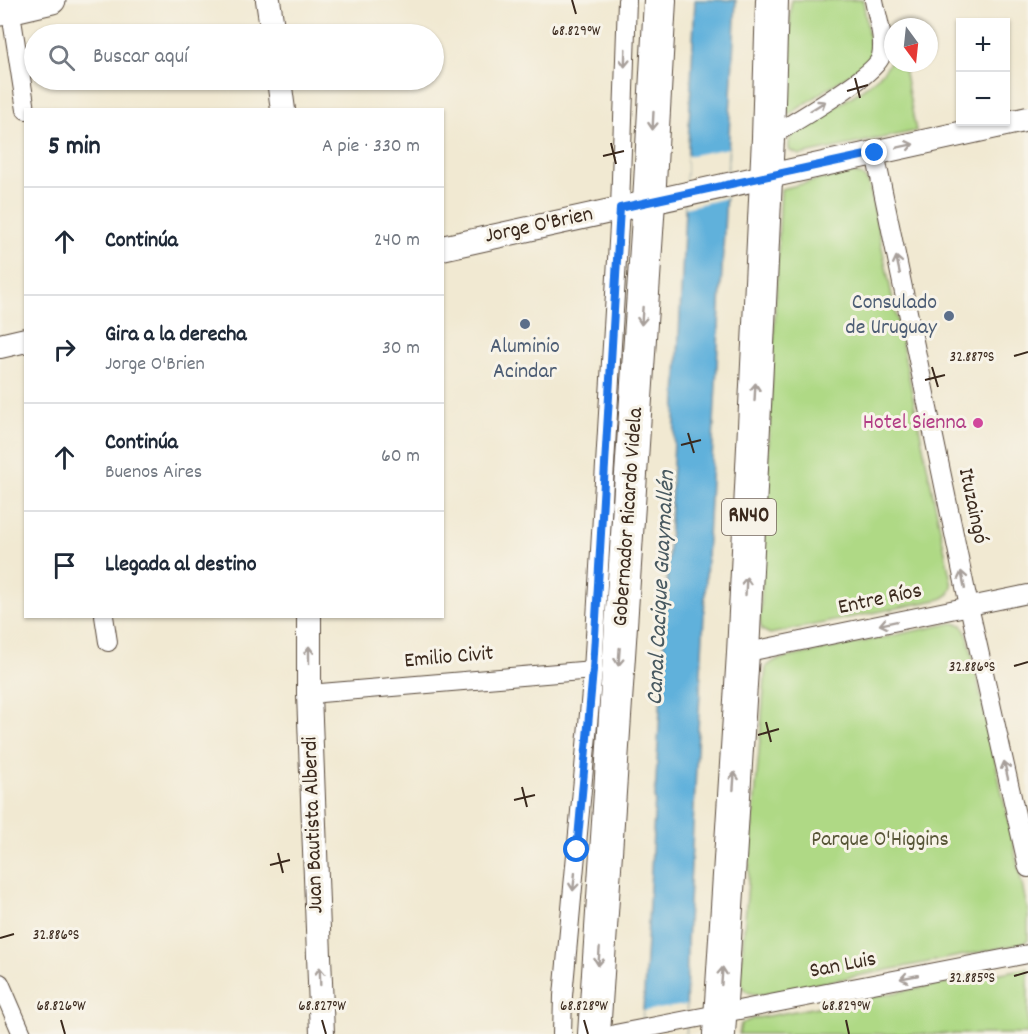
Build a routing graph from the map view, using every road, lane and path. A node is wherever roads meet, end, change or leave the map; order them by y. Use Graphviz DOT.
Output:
graph roads {
  1 [pos="52,0"];
  2 [pos="268,0"];
  3 [pos="627,0"];
  4 [pos="660,0"];
  5 [pos="772,0"];
  6 [pos="874,0"];
  7 [pos="7,7"];
  8 [pos="272,24"];
  9 [pos="280,90"];
  10 [pos="26,108"];
  11 [pos="283,108"];
  12 [pos="1028,119"];
  13 [pos="768,138"];
  14 [pos="875,153"];
  15 [pos="766,177"];
  16 [pos="634,205"];
  17 [pos="444,248"];
  18 [pos="24,340"];
  19 [pos="0,346"];
  20 [pos="1028,594"];
  21 [pos="969,606"];
  22 [pos="104,618"];
  23 [pos="309,618"];
  24 [pos="108,642"];
  25 [pos="743,653"];
  26 [pos="593,670"];
  27 [pos="309,694"];
  28 [pos="1028,868"];
  29 [pos="1028,954"];
  30 [pos="0,983"];
  31 [pos="719,1024"];
  32 [pos="22,1034"];
  33 [pos="322,1034"];
  34 [pos="562,1034"];
  35 [pos="594,1034"];
  36 [pos="615,1034"];
  1 -- 7 [label="main road"];
  2 -- 8 [label="street"];
  3 -- 16 [label="street, one-way"];
  4 -- 16 [label="highway, Gobernador Ricardo Videla, one-way"];
  5 -- 13 [label="highway, RN40"];
  13 -- 6 [label="street, one-way"];
  7 -- 10 [label="street"];
  9 -- 11 [label="street"];
  14 -- 12 [label="street, Jorge O'Brien, one-way"];
  13 -- 15 [label="highway, RN40"];
  14 -- 15 [label="street, Jorge O'Brien"];
  21 -- 14 [label="street, Ituzaingó, one-way"];
  15 -- 16 [label="street, Jorge O'Brien"];
  25 -- 15 [label="highway, RN40, one-way"];
  16 -- 17 [label="street, Jorge O'Brien"];
  16 -- 26 [label="street"];
  16 -- 35 [label="highway, Gobernador Ricardo Videla, one-way"];
  18 -- 19 [label="street"];
  20 -- 21 [label="street, Entre Ríos"];
  21 -- 25 [label="street, Entre Ríos, one-way"];
  28 -- 21 [label="street, Ituzaingó, one-way"];
  22 -- 24 [label="street"];
  27 -- 23 [label="street, Juan Bautista Alberdi, one-way"];
  31 -- 25 [label="highway, RN40, one-way"];
  26 -- 27 [label="street, Emilio Civit"];
  26 -- 34 [label="street, one-way"];
  33 -- 27 [label="street, Juan Bautista Alberdi, one-way"];
  29 -- 31 [label="street, San Luis, one-way"];
  30 -- 32 [label="street"];
  31 -- 36 [label="street, San Luis"];
}
